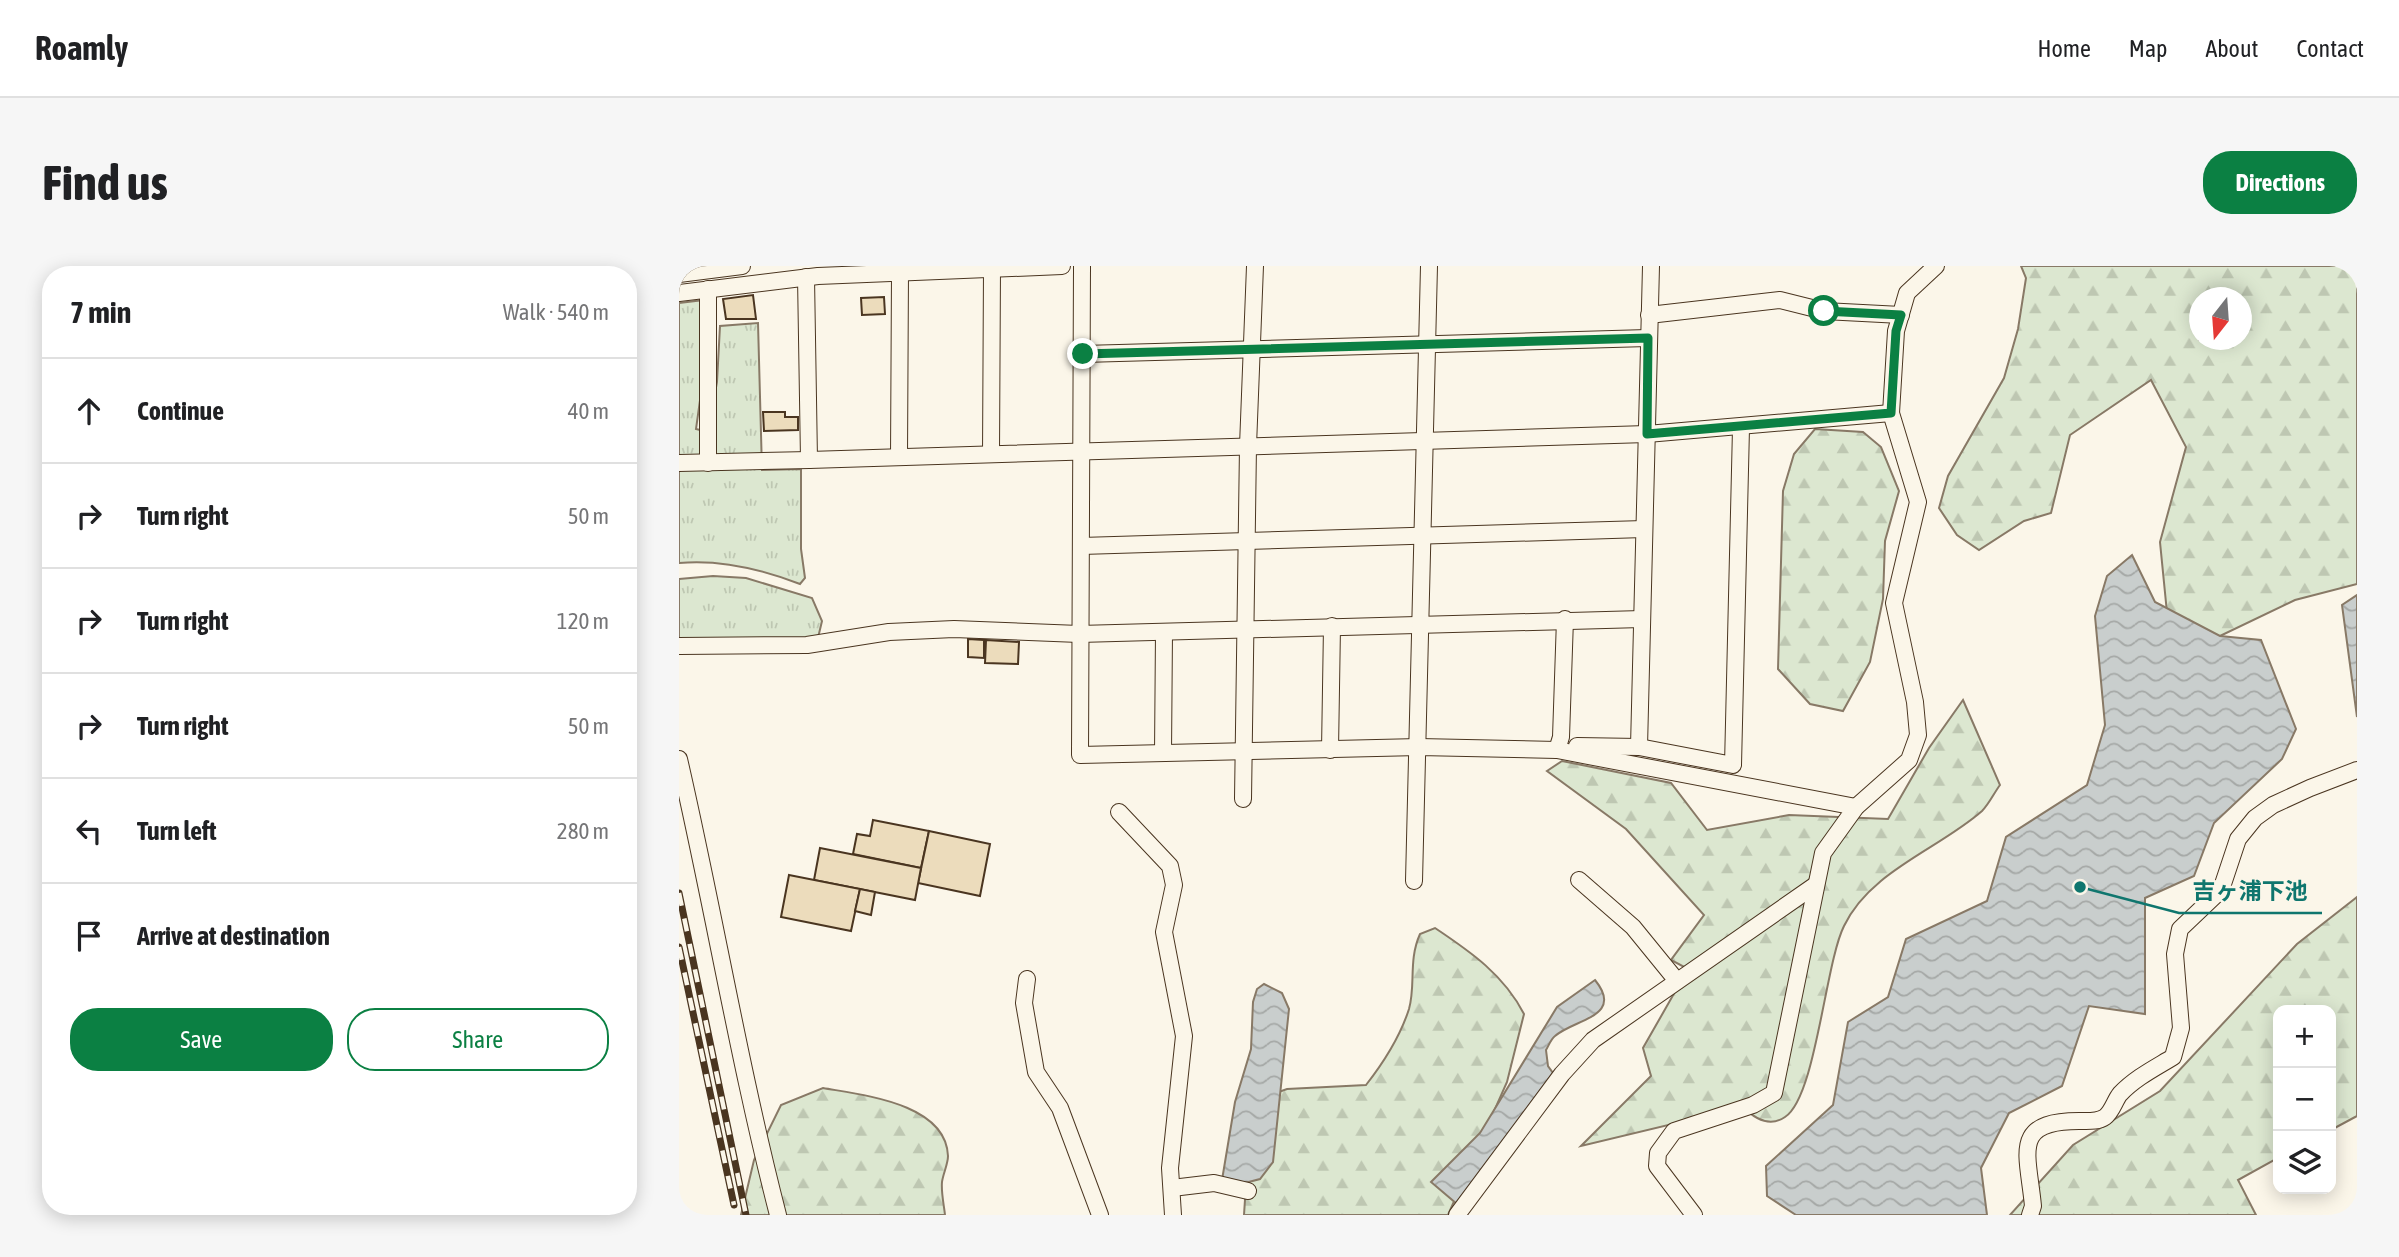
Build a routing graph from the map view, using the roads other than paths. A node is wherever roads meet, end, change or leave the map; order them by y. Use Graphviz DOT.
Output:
graph roads {
  1 [pos="742,266"];
  2 [pos="1062,266"];
  3 [pos="1082,266"];
  4 [pos="1255,266"];
  5 [pos="1429,266"];
  6 [pos="1651,266"];
  7 [pos="1936,266"];
  8 [pos="992,268"];
  9 [pos="899,272"];
  10 [pos="679,274"];
  11 [pos="806,277"];
  12 [pos="708,289"];
  13 [pos="679,293"];
  14 [pos="1649,314"];
  15 [pos="1901,315"];
  16 [pos="1648,338"];
  17 [pos="1426,345"];
  18 [pos="1252,348"];
  19 [pos="1083,354"];
  20 [pos="1891,413"];
  21 [pos="1741,428"];
  22 [pos="1647,434"];
  23 [pos="1423,441"];
  24 [pos="1248,446"];
  25 [pos="1081,451"];
  26 [pos="991,454"];
  27 [pos="899,457"];
  28 [pos="809,460"];
  29 [pos="679,463"];
  30 [pos="708,463"];
  31 [pos="1644,529"];
  32 [pos="1422,534"];
  33 [pos="1249,542"];
  34 [pos="1081,546"];
  35 [pos="1642,618"];
  36 [pos="1565,619"];
  37 [pos="1421,623"];
  38 [pos="1332,626"];
  39 [pos="1246,629"];
  40 [pos="1164,632"];
  41 [pos="1079,634"];
  42 [pos="679,646"];
  43 [pos="1419,747"];
  44 [pos="1639,747"];
  45 [pos="1330,750"];
  46 [pos="1563,750"];
  47 [pos="1243,752"];
  48 [pos="1163,753"];
  49 [pos="679,759"];
  50 [pos="2357,770"];
  51 [pos="1243,799"];
  52 [pos="1856,807"];
  53 [pos="1119,812"];
  54 [pos="1579,880"];
  55 [pos="1414,881"];
  56 [pos="1814,886"];
  57 [pos="1027,979"];
  58 [pos="1677,981"];
  59 [pos="1172,1188"];
  60 [pos="1248,1191"];
  61 [pos="778,1215"];
  62 [pos="1100,1215"];
  63 [pos="1173,1215"];
  64 [pos="1457,1215"];
  65 [pos="1694,1215"];
  66 [pos="2030,1215"];
  1 -- 10 [label="street"];
  2 -- 8 [label="street"];
  3 -- 19 [label="street"];
  4 -- 18 [label="street"];
  5 -- 17 [label="street"];
  6 -- 14 [label="street"];
  7 -- 15 [label="street"];
  8 -- 9 [label="street"];
  8 -- 26 [label="street"];
  9 -- 11 [label="street"];
  9 -- 27 [label="street"];
  11 -- 12 [label="street"];
  11 -- 28 [label="street"];
  12 -- 13 [label="street"];
  12 -- 30 [label="street"];
  14 -- 15 [label="street"];
  14 -- 16 [label="street"];
  15 -- 20 [label="street"];
  16 -- 17 [label="street"];
  16 -- 22 [label="street"];
  17 -- 18 [label="street"];
  17 -- 23 [label="street"];
  18 -- 19 [label="street"];
  18 -- 24 [label="street"];
  19 -- 25 [label="street"];
  20 -- 21 [label="street"];
  20 -- 52 [label="street"];
  21 -- 22 [label="street"];
  21 -- 44 [label="street"];
  22 -- 23 [label="street"];
  22 -- 31 [label="street"];
  23 -- 24 [label="street"];
  23 -- 32 [label="street"];
  24 -- 25 [label="street"];
  24 -- 33 [label="street"];
  25 -- 26 [label="street"];
  25 -- 34 [label="street"];
  26 -- 27 [label="street"];
  27 -- 28 [label="street"];
  28 -- 30 [label="street"];
  29 -- 30 [label="street"];
  31 -- 32 [label="street"];
  31 -- 35 [label="street"];
  32 -- 33 [label="street"];
  32 -- 37 [label="street"];
  33 -- 34 [label="street"];
  33 -- 39 [label="street"];
  34 -- 41 [label="street"];
  35 -- 36 [label="street"];
  35 -- 44 [label="street"];
  36 -- 37 [label="street"];
  36 -- 46 [label="street"];
  37 -- 38 [label="street"];
  37 -- 43 [label="street"];
  38 -- 39 [label="street"];
  38 -- 45 [label="street"];
  39 -- 40 [label="street"];
  39 -- 47 [label="street"];
  40 -- 41 [label="street"];
  40 -- 48 [label="street"];
  41 -- 42 [label="street"];
  41 -- 48 [label="street"];
  43 -- 45 [label="street"];
  43 -- 46 [label="street"];
  43 -- 55 [label="street"];
  44 -- 46 [label="street"];
  45 -- 47 [label="street"];
  46 -- 52 [label="street"];
  47 -- 48 [label="street"];
  47 -- 51 [label="street"];
  49 -- 61 [label="street"];
  50 -- 66 [label="street"];
  52 -- 56 [label="street"];
  53 -- 59 [label="street"];
  54 -- 58 [label="street"];
  56 -- 58 [label="street"];
  56 -- 65 [label="street"];
  57 -- 62 [label="street"];
  58 -- 64 [label="street"];
  59 -- 60 [label="street"];
  59 -- 63 [label="street"];
}
